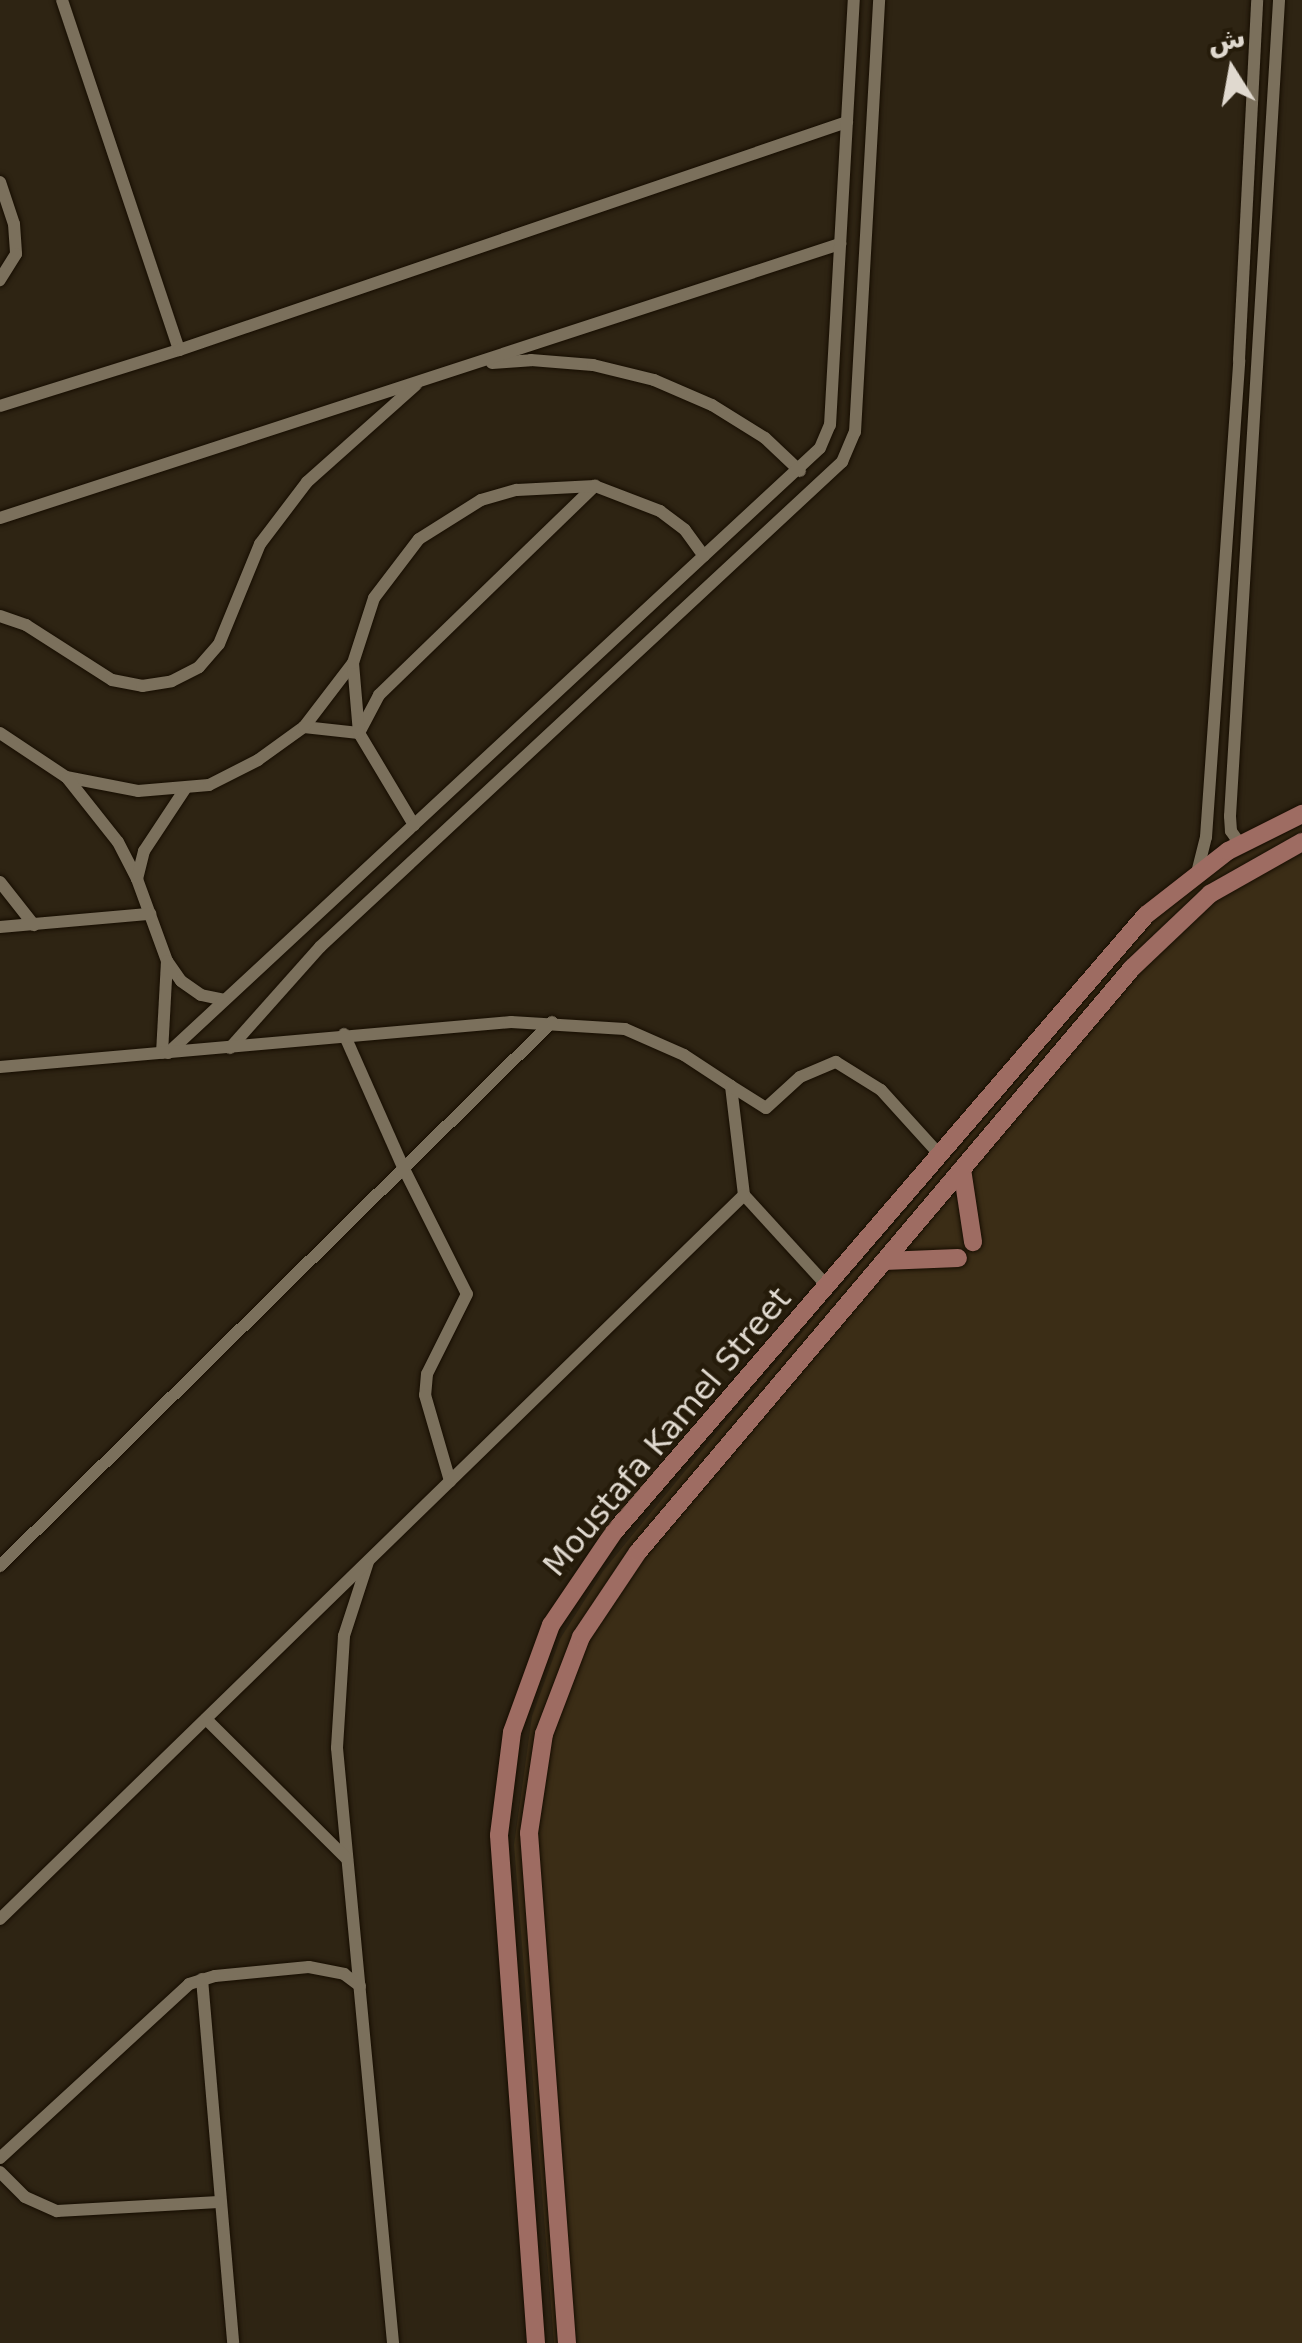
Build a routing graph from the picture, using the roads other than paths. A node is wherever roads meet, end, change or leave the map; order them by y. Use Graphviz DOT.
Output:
graph roads {
  1 [pos="62,0"];
  2 [pos="854,0"];
  3 [pos="879,0"];
  4 [pos="1256,0"];
  5 [pos="1279,0"];
  6 [pos="847,122"];
  7 [pos="0,182"];
  8 [pos="840,244"];
  9 [pos="0,280"];
  10 [pos="179,350"];
  11 [pos="468,366"];
  12 [pos="421,380"];
  13 [pos="0,406"];
  14 [pos="800,471"];
  15 [pos="595,486"];
  16 [pos="0,518"];
  17 [pos="704,556"];
  18 [pos="0,616"];
  19 [pos="353,663"];
  20 [pos="304,727"];
  21 [pos="0,733"];
  22 [pos="359,733"];
  23 [pos="66,777"];
  24 [pos="185,789"];
  25 [pos="1302,814"];
  26 [pos="414,825"];
  27 [pos="1302,842"];
  28 [pos="1240,844"];
  29 [pos="1196,873"];
  30 [pos="137,879"];
  31 [pos="0,882"];
  32 [pos="150,914"];
  33 [pos="34,925"];
  34 [pos="0,927"];
  35 [pos="167,962"];
  36 [pos="224,1000"];
  37 [pos="552,1022"];
  38 [pos="344,1034"];
  39 [pos="230,1048"];
  40 [pos="165,1053"];
  41 [pos="0,1067"];
  42 [pos="731,1086"];
  43 [pos="940,1155"];
  44 [pos="403,1167"];
  45 [pos="962,1169"];
  46 [pos="910,1190"];
  47 [pos="744,1195"];
  48 [pos="897,1206"];
  49 [pos="930,1206"];
  50 [pos="916,1222"];
  51 [pos="973,1242"];
  52 [pos="958,1258"];
  53 [pos="884,1261"];
  54 [pos="828,1287"];
  55 [pos="450,1481"];
  56 [pos="369,1560"];
  57 [pos="0,1566"];
  58 [pos="206,1720"];
  59 [pos="348,1858"];
  60 [pos="530,1877"];
  61 [pos="499,1880"];
  62 [pos="0,1919"];
  63 [pos="202,1979"];
  64 [pos="360,1986"];
  65 [pos="0,2158"];
  66 [pos="0,2172"];
  67 [pos="218,2202"];
  68 [pos="233,2343"];
  69 [pos="393,2343"];
  70 [pos="536,2343"];
  71 [pos="567,2343"];
  1 -- 10 [label="street"];
  2 -- 6 [label="street"];
  3 -- 39 [label="street"];
  4 -- 29 [label="street"];
  5 -- 28 [label="street"];
  6 -- 8 [label="street"];
  6 -- 10 [label="street"];
  7 -- 9 [label="street"];
  8 -- 11 [label="street"];
  8 -- 14 [label="street"];
  10 -- 13 [label="street"];
  11 -- 12 [label="street"];
  11 -- 14 [label="street"];
  12 -- 16 [label="street"];
  12 -- 18 [label="street"];
  14 -- 17 [label="street"];
  15 -- 17 [label="street"];
  15 -- 19 [label="street"];
  15 -- 22 [label="street"];
  17 -- 26 [label="street"];
  19 -- 20 [label="street"];
  19 -- 22 [label="street"];
  20 -- 22 [label="street"];
  20 -- 24 [label="street"];
  21 -- 23 [label="street"];
  22 -- 26 [label="street"];
  23 -- 24 [label="street"];
  23 -- 30 [label="street"];
  24 -- 30 [label="street"];
  25 -- 28 [label="street, Moustafa Kamel Street"];
  26 -- 36 [label="street"];
  27 -- 45 [label="street, Moustafa Kamel Street"];
  28 -- 29 [label="street, Moustafa Kamel Street"];
  29 -- 43 [label="street, Moustafa Kamel Street"];
  30 -- 32 [label="street"];
  31 -- 33 [label="street"];
  32 -- 33 [label="street"];
  32 -- 35 [label="street"];
  33 -- 34 [label="street"];
  35 -- 36 [label="street"];
  35 -- 40 [label="street"];
  36 -- 40 [label="street"];
  37 -- 38 [label="street"];
  37 -- 42 [label="street"];
  37 -- 44 [label="street"];
  38 -- 39 [label="street"];
  38 -- 44 [label="street"];
  39 -- 40 [label="street"];
  40 -- 41 [label="street"];
  42 -- 43 [label="street"];
  42 -- 47 [label="street"];
  43 -- 46 [label="street, Moustafa Kamel Street"];
  44 -- 55 [label="street"];
  44 -- 57 [label="street"];
  45 -- 49 [label="street, Moustafa Kamel Street"];
  45 -- 51 [label="street"];
  46 -- 48 [label="street, Moustafa Kamel Street"];
  46 -- 49 [label="street"];
  47 -- 54 [label="street"];
  47 -- 55 [label="street"];
  48 -- 50 [label="street"];
  48 -- 54 [label="street, Moustafa Kamel Street"];
  49 -- 50 [label="street, Moustafa Kamel Street"];
  50 -- 53 [label="street, Moustafa Kamel Street"];
  52 -- 53 [label="street"];
  53 -- 60 [label="street, Moustafa Kamel Street"];
  54 -- 61 [label="street, Moustafa Kamel Street"];
  55 -- 56 [label="street"];
  56 -- 58 [label="street"];
  56 -- 59 [label="street"];
  58 -- 59 [label="street"];
  58 -- 62 [label="street"];
  59 -- 64 [label="street"];
  60 -- 61 [label="street"];
  60 -- 71 [label="street, Moustafa Kamel Street"];
  61 -- 70 [label="street, Moustafa Kamel Street"];
  63 -- 64 [label="street"];
  63 -- 65 [label="street"];
  63 -- 67 [label="street"];
  64 -- 69 [label="street"];
  66 -- 67 [label="street"];
  67 -- 68 [label="street"];
}
